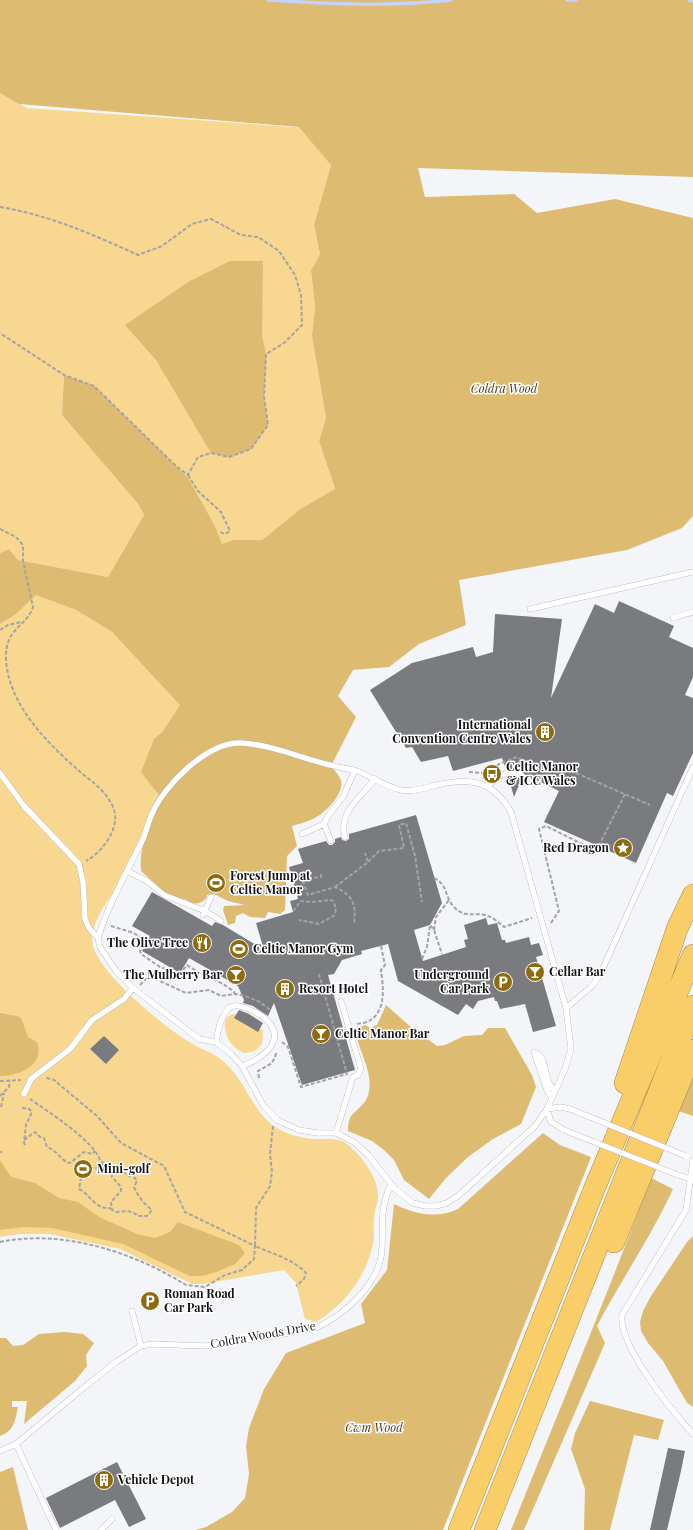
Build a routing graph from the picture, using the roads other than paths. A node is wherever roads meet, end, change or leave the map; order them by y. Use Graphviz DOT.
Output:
graph roads {
  1 [pos="693,572"];
  2 [pos="530,609"];
  3 [pos="693,612"];
  4 [pos="673,618"];
  5 [pos="693,767"];
  6 [pos="355,770"];
  7 [pos="0,773"];
  8 [pos="520,774"];
  9 [pos="375,779"];
  10 [pos="488,786"];
  11 [pos="324,824"];
  12 [pos="302,834"];
  13 [pos="345,837"];
  14 [pos="331,841"];
  15 [pos="127,871"];
  16 [pos="693,895"];
  17 [pos="211,898"];
  18 [pos="204,913"];
  19 [pos="222,921"];
  20 [pos="98,938"];
  21 [pos="693,955"];
  22 [pos="135,990"];
  23 [pos="341,1001"];
  24 [pos="693,1006"];
  25 [pos="566,1008"];
  26 [pos="693,1031"];
  27 [pos="216,1042"];
  28 [pos="693,1050"];
  29 [pos="242,1066"];
  30 [pos="555,1091"];
  31 [pos="24,1094"];
  32 [pos="552,1098"];
  33 [pos="547,1109"];
  34 [pos="647,1120"];
  35 [pos="336,1133"];
  36 [pos="693,1159"];
  37 [pos="692,1180"];
  38 [pos="391,1184"];
  39 [pos="595,1187"];
  40 [pos="132,1311"];
  41 [pos="141,1346"];
  42 [pos="693,1434"];
  43 [pos="16,1444"];
  44 [pos="0,1451"];
  45 [pos="112,1519"];
  46 [pos="56,1530"];
  47 [pos="101,1530"];
  48 [pos="459,1530"];
  49 [pos="485,1530"];
  50 [pos="498,1530"];
  1 -- 2 [label="lane"];
  3 -- 4 [label="lane"];
  5 -- 25 [label="lane"];
  6 -- 9 [label="lane"];
  6 -- 11 [label="lane"];
  6 -- 15 [label="lane"];
  7 -- 20 [label="lane"];
  8 -- 10 [label="lane"];
  9 -- 10 [label="lane"];
  9 -- 13 [label="lane"];
  10 -- 25 [label="lane"];
  11 -- 12 [label="lane"];
  11 -- 14 [label="lane"];
  15 -- 18 [label="lane"];
  15 -- 20 [label="lane"];
  16 -- 39 [label="highway"];
  17 -- 18 [label="lane"];
  18 -- 19 [label="lane"];
  20 -- 22 [label="lane"];
  21 -- 39 [label="highway"];
  22 -- 27 [label="lane"];
  22 -- 31 [label="lane"];
  23 -- 35 [label="lane"];
  24 -- 34 [label="highway"];
  25 -- 30 [label="lane"];
  26 -- 34 [label="highway"];
  27 -- 29 [label="lane"];
  27 -- 29 [label="lane"];
  28 -- 50 [label="highway"];
  29 -- 35 [label="lane"];
  30 -- 32 [label="lane"];
  30 -- 32 [label="lane"];
  32 -- 33 [label="lane"];
  33 -- 36 [label="lane, bridge"];
  33 -- 37 [label="lane, bridge"];
  33 -- 38 [label="lane"];
  34 -- 49 [label="highway"];
  35 -- 38 [label="lane"];
  36 -- 37 [label="lane"];
  37 -- 42 [label="lane"];
  38 -- 41 [label="lane, Coldra Woods Drive"];
  39 -- 48 [label="highway"];
  40 -- 41 [label="lane"];
  41 -- 43 [label="lane, Coldra Woods Drive"];
  43 -- 44 [label="lane, Coldra Woods Drive"];
  43 -- 46 [label="lane"];
  45 -- 47 [label="lane"];
}
